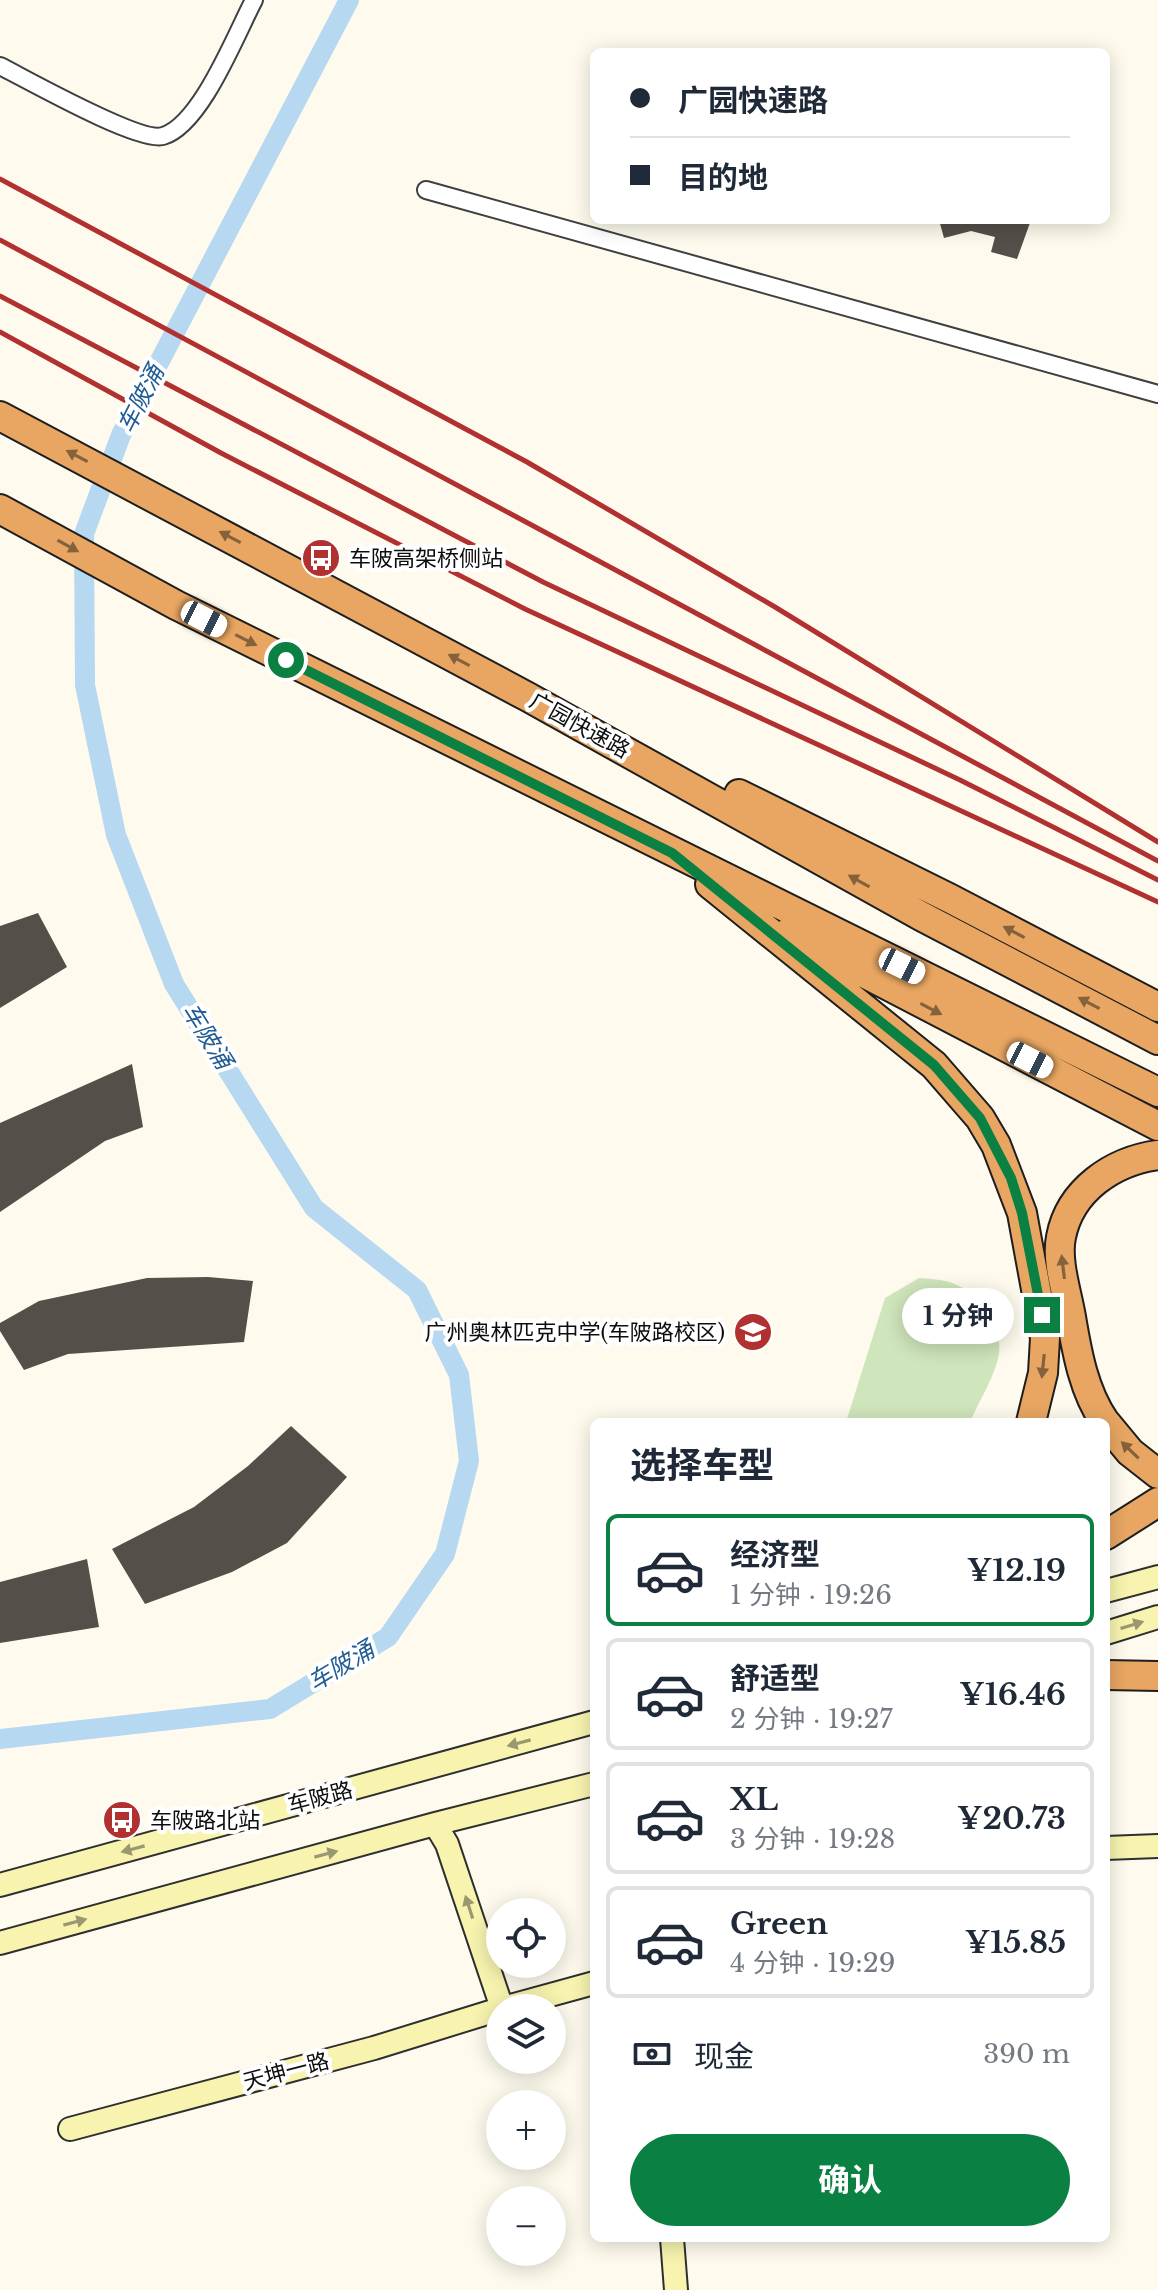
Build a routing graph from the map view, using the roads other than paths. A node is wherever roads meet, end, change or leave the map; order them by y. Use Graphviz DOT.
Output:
graph roads {
  1 [pos="254,0"];
  2 [pos="0,66"];
  3 [pos="426,190"];
  4 [pos="1158,394"];
  5 [pos="0,416"];
  6 [pos="0,509"];
  7 [pos="528,697"];
  8 [pos="672,853"];
  9 [pos="1158,1007"];
  10 [pos="1158,1040"];
  11 [pos="1158,1092"];
  12 [pos="1158,1126"];
  13 [pos="1158,1155"];
  14 [pos="1032,1418"];
  15 [pos="1104,1418"];
  16 [pos="1110,1427"];
  17 [pos="1158,1474"];
  18 [pos="1158,1502"];
  19 [pos="1110,1532"];
  20 [pos="1158,1577"];
  21 [pos="1110,1590"];
  22 [pos="1158,1617"];
  23 [pos="1110,1632"];
  24 [pos="1110,1675"];
  25 [pos="1158,1676"];
  26 [pos="590,1723"];
  27 [pos="590,1785"];
  28 [pos="435,1824"];
  29 [pos="1158,1846"];
  30 [pos="1110,1848"];
  31 [pos="0,1885"];
  32 [pos="0,1943"];
  33 [pos="590,1984"];
  34 [pos="497,1994"];
  35 [pos="554,1994"];
  36 [pos="486,2013"];
  37 [pos="70,2129"];
  38 [pos="672,2242"];
  39 [pos="675,2266"];
  40 [pos="676,2290"];
  41 [pos="695,2290"];
  1 -- 2 [label="street"];
  3 -- 4 [label="street"];
  7 -- 5 [label="highway, 广园快速路, one-way"];
  6 -- 8 [label="highway, one-way"];
  9 -- 7 [label="highway, one-way"];
  10 -- 7 [label="highway, 广园快速路, one-way"];
  8 -- 11 [label="highway"];
  8 -- 12 [label="highway, one-way"];
  8 -- 14 [label="highway, one-way"];
  15 -- 13 [label="highway, one-way"];
  17 -- 16 [label="highway, one-way"];
  18 -- 19 [label="highway"];
  20 -- 21 [label="main road"];
  23 -- 22 [label="main road, one-way"];
  24 -- 25 [label="highway"];
  26 -- 31 [label="main road, 车陂路, one-way"];
  27 -- 28 [label="main road"];
  32 -- 28 [label="main road, one-way"];
  34 -- 28 [label="main road, one-way"];
  29 -- 30 [label="main road"];
  33 -- 35 [label="main road, 天坤一路"];
  36 -- 37 [label="main road, 天坤一路"];
  38 -- 39 [label="main road"];
  39 -- 40 [label="main road"];
  39 -- 41 [label="main road"];
}
